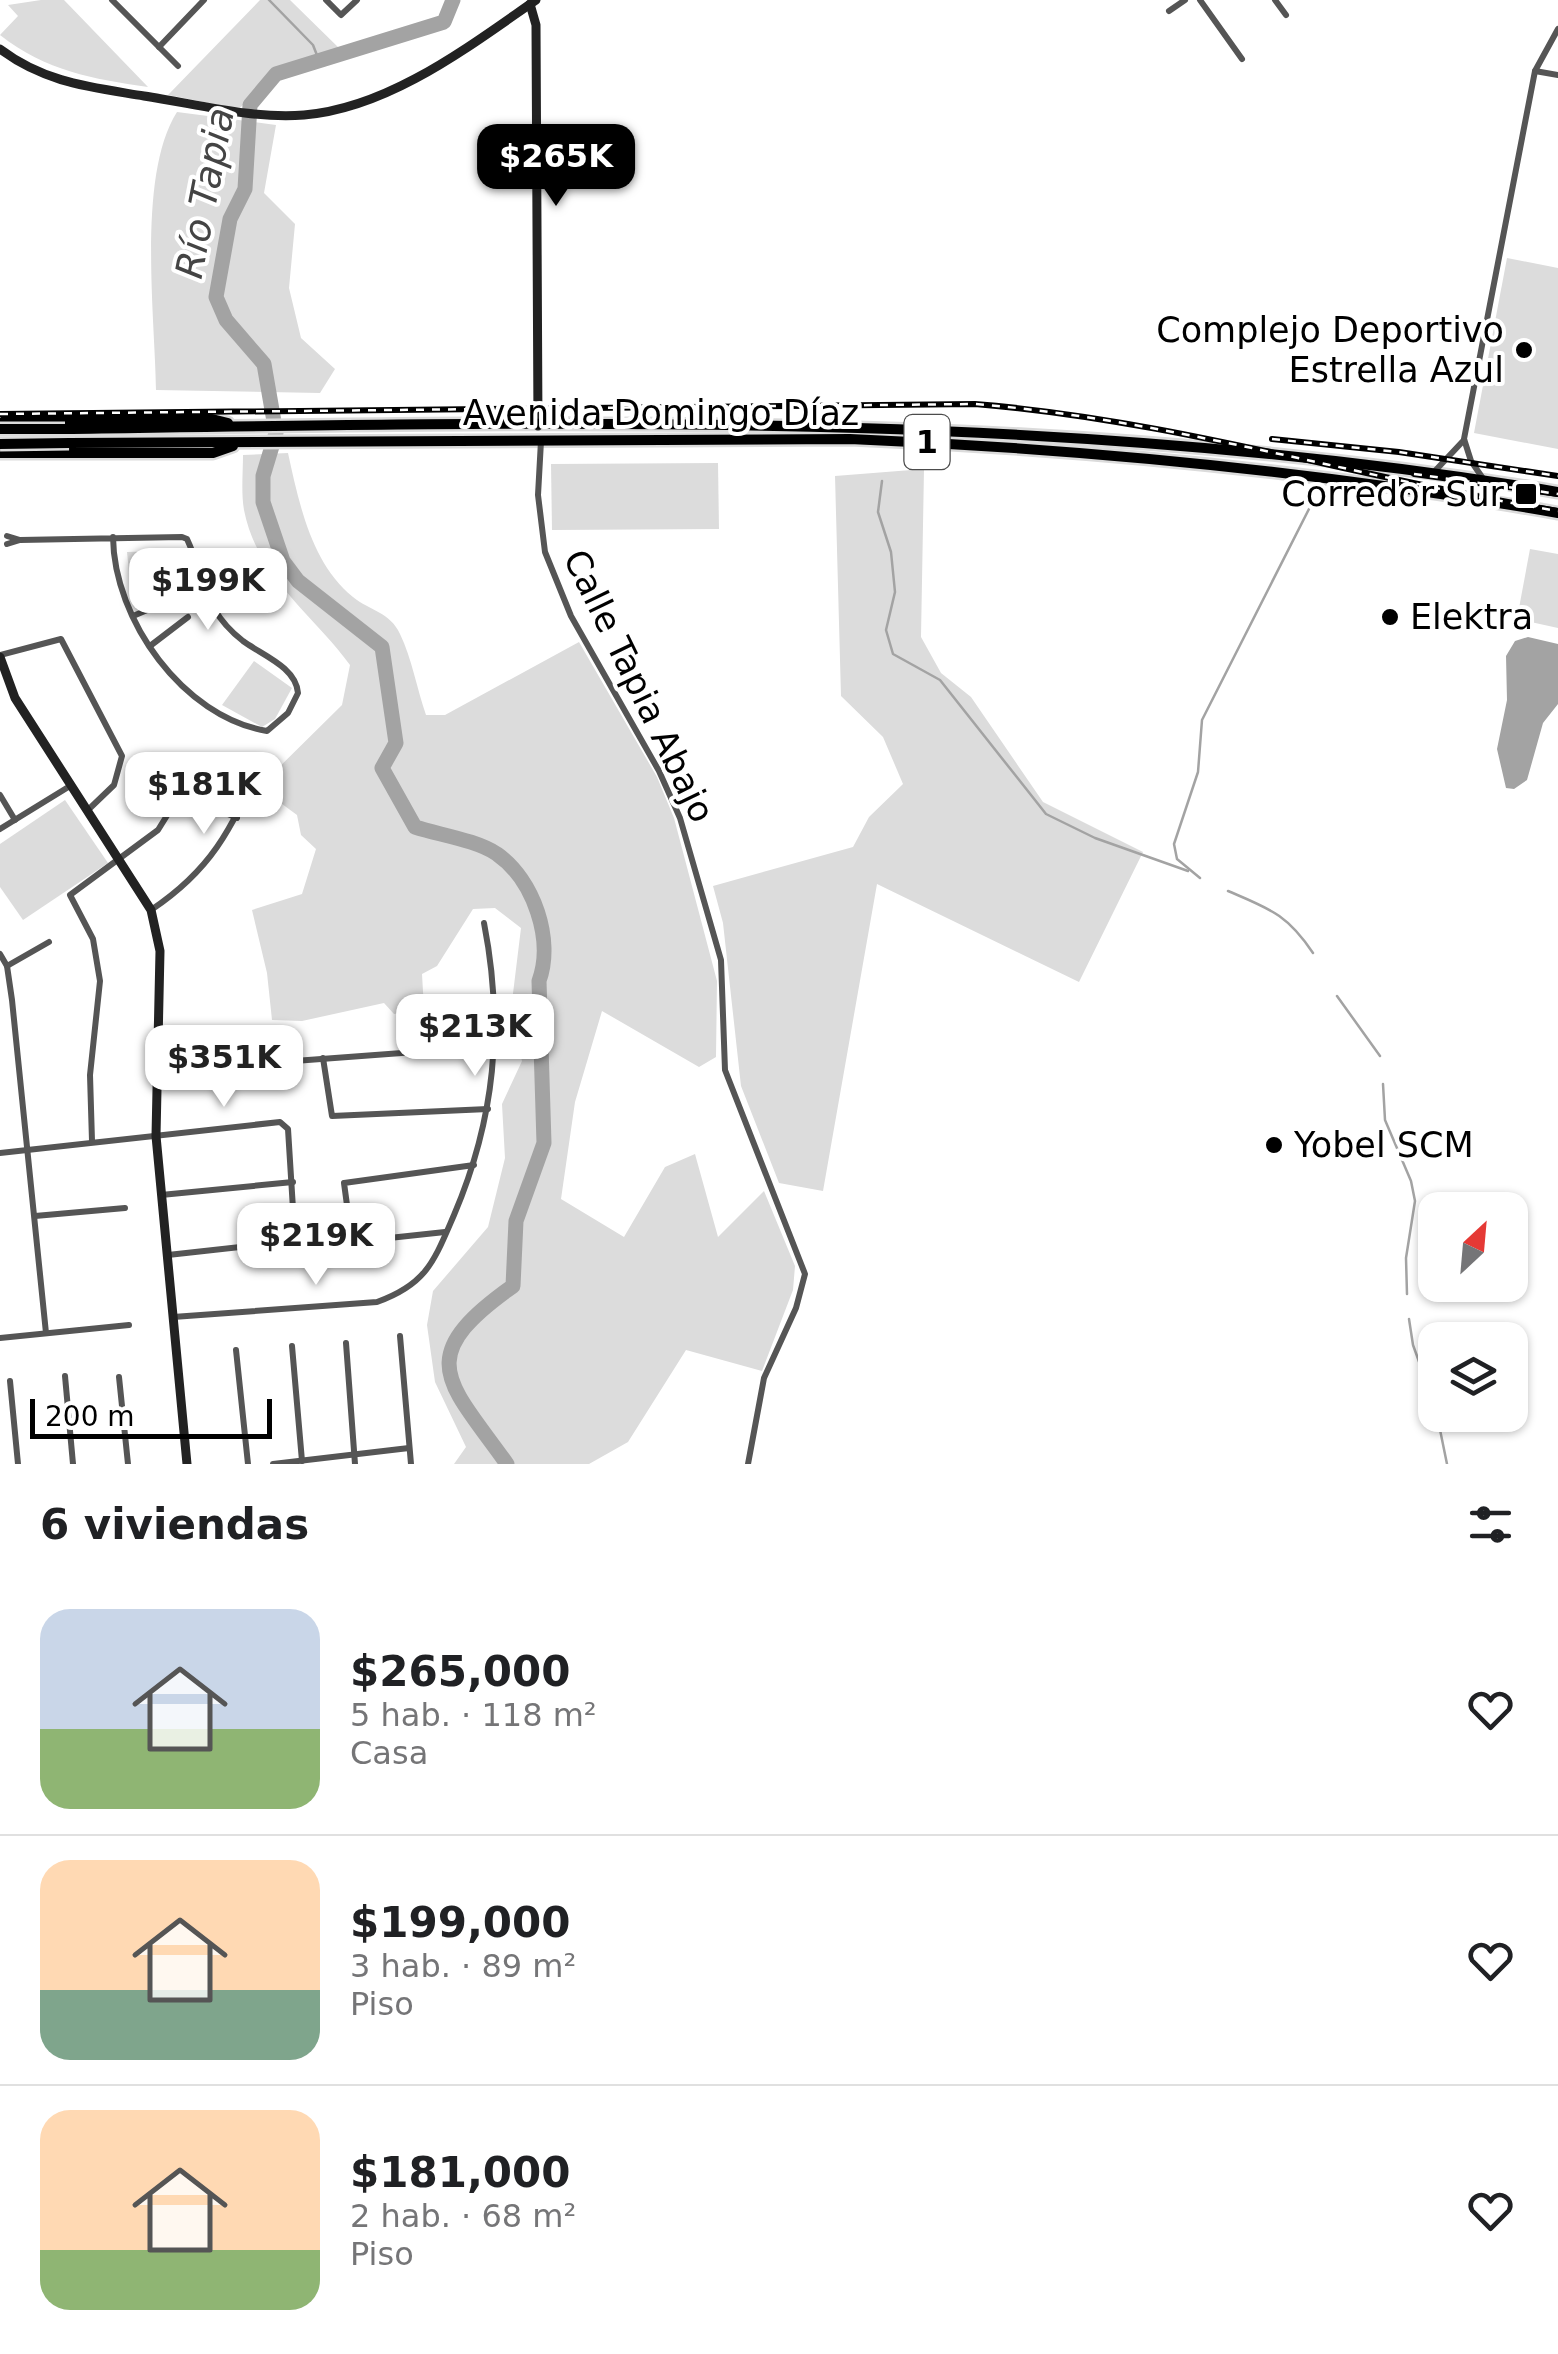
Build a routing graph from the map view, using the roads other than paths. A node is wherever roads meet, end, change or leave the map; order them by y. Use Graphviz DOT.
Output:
graph roads {
  1 [pos="112,0"];
  2 [pos="204,0"];
  3 [pos="326,0"];
  4 [pos="357,0"];
  5 [pos="1185,0"];
  6 [pos="1200,0"];
  7 [pos="1276,0"];
  8 [pos="533,2"];
  9 [pos="1168,11"];
  10 [pos="1286,15"];
  11 [pos="1558,29"];
  12 [pos="159,46"];
  13 [pos="0,49"];
  14 [pos="1242,60"];
  15 [pos="178,66"];
  16 [pos="1535,71"];
  17 [pos="1558,75"];
  18 [pos="1,423"];
  19 [pos="538,426"];
  20 [pos="246,427"];
  21 [pos="1464,439"];
  22 [pos="542,441"];
  23 [pos="246,442"];
  24 [pos="0,444"];
  25 [pos="0,453"];
  26 [pos="1434,472"];
  27 [pos="1485,480"];
  28 [pos="1558,492"];
  29 [pos="1558,513"];
  30 [pos="113,537"];
  31 [pos="7,540"];
  32 [pos="184,594"];
  33 [pos="133,616"];
  34 [pos="188,618"];
  35 [pos="150,646"];
  36 [pos="0,656"];
  37 [pos="259,766"];
  38 [pos="70,786"];
  39 [pos="0,795"];
  40 [pos="87,811"];
  41 [pos="236,818"];
  42 [pos="15,820"];
  43 [pos="0,829"];
  44 [pos="119,860"];
  45 [pos="151,910"];
  46 [pos="484,923"];
  47 [pos="49,942"];
  48 [pos="0,954"];
  49 [pos="7,966"];
  50 [pos="496,1046"];
  51 [pos="322,1058"];
  52 [pos="156,1071"];
  53 [pos="488,1108"];
  54 [pos="156,1136"];
  55 [pos="92,1142"];
  56 [pos="28,1149"];
  57 [pos="0,1153"];
  58 [pos="474,1165"];
  59 [pos="293,1182"];
  60 [pos="161,1195"];
  61 [pos="125,1208"];
  62 [pos="35,1216"];
  63 [pos="446,1232"];
  64 [pos="295,1241"];
  65 [pos="321,1244"];
  66 [pos="167,1256"];
  67 [pos="173,1317"];
  68 [pos="129,1325"];
  69 [pos="46,1333"];
  70 [pos="400,1336"];
  71 [pos="0,1338"];
  72 [pos="346,1343"];
  73 [pos="292,1346"];
  74 [pos="236,1350"];
  75 [pos="65,1376"];
  76 [pos="119,1377"];
  77 [pos="10,1381"];
  78 [pos="409,1448"];
  79 [pos="302,1460"];
  80 [pos="355,1460"];
  81 [pos="18,1464"];
  82 [pos="73,1464"];
  83 [pos="128,1464"];
  84 [pos="187,1464"];
  85 [pos="248,1464"];
  86 [pos="272,1464"];
  87 [pos="410,1464"];
  88 [pos="748,1464"];
  1 -- 12 [label="street"];
  2 -- 12 [label="street"];
  3 -- 4 [label="street"];
  5 -- 9 [label="street"];
  6 -- 14 [label="street"];
  7 -- 10 [label="street"];
  8 -- 13 [label="street"];
  8 -- 19 [label="street"];
  11 -- 16 [label="street"];
  12 -- 15 [label="street"];
  16 -- 17 [label="street"];
  16 -- 21 [label="street"];
  18 -- 20 [label="main road, Avenida Domingo Díaz, bridge"];
  18 -- 20 [label="main road"];
  18 -- 25 [label="street"];
  19 -- 20 [label="main road, Avenida Domingo Díaz / 1"];
  19 -- 26 [label="main road, Avenida Domingo Díaz / 1"];
  21 -- 26 [label="street"];
  21 -- 27 [label="street"];
  22 -- 23 [label="main road, Avenida Domingo Díaz / 1"];
  22 -- 29 [label="main road, Avenida Domingo Díaz / 1"];
  22 -- 88 [label="street, Calle Tapia Abajo"];
  23 -- 24 [label="main road, Avenida Domingo Díaz, bridge"];
  23 -- 25 [label="main road"];
  26 -- 27 [label="main road, Avenida Domingo Díaz / 1"];
  27 -- 28 [label="main road, Avenida Domingo Díaz / 1"];
  30 -- 31 [label="street"];
  30 -- 33 [label="street"];
  30 -- 35 [label="street"];
  32 -- 33 [label="street"];
  33 -- 35 [label="street"];
  34 -- 35 [label="street"];
  36 -- 38 [label="street"];
  36 -- 40 [label="street"];
  37 -- 41 [label="street"];
  38 -- 40 [label="street"];
  38 -- 42 [label="street"];
  39 -- 42 [label="street"];
  40 -- 44 [label="street"];
  41 -- 44 [label="street"];
  41 -- 45 [label="street"];
  42 -- 43 [label="street"];
  44 -- 45 [label="street"];
  44 -- 55 [label="street"];
  45 -- 52 [label="street"];
  46 -- 50 [label="street"];
  47 -- 49 [label="street"];
  48 -- 49 [label="street"];
  49 -- 56 [label="street"];
  50 -- 51 [label="street"];
  50 -- 53 [label="street"];
  51 -- 52 [label="street"];
  51 -- 53 [label="street"];
  52 -- 54 [label="street"];
  53 -- 58 [label="street"];
  54 -- 55 [label="street"];
  54 -- 59 [label="street"];
  54 -- 60 [label="street"];
  55 -- 56 [label="street"];
  56 -- 57 [label="street"];
  56 -- 62 [label="street"];
  58 -- 63 [label="street"];
  58 -- 63 [label="street"];
  59 -- 60 [label="street"];
  59 -- 64 [label="street"];
  60 -- 66 [label="street"];
  61 -- 62 [label="street"];
  62 -- 69 [label="street"];
  63 -- 67 [label="street"];
  64 -- 65 [label="street"];
  64 -- 66 [label="street"];
  66 -- 67 [label="street"];
  67 -- 84 [label="street"];
  68 -- 69 [label="street"];
  69 -- 71 [label="street"];
  70 -- 78 [label="street"];
  72 -- 80 [label="street"];
  73 -- 79 [label="street"];
  74 -- 85 [label="street"];
  75 -- 82 [label="street"];
  76 -- 83 [label="street"];
  77 -- 81 [label="street"];
  78 -- 80 [label="street"];
  78 -- 87 [label="street"];
  79 -- 80 [label="street"];
  79 -- 86 [label="street"];
}
